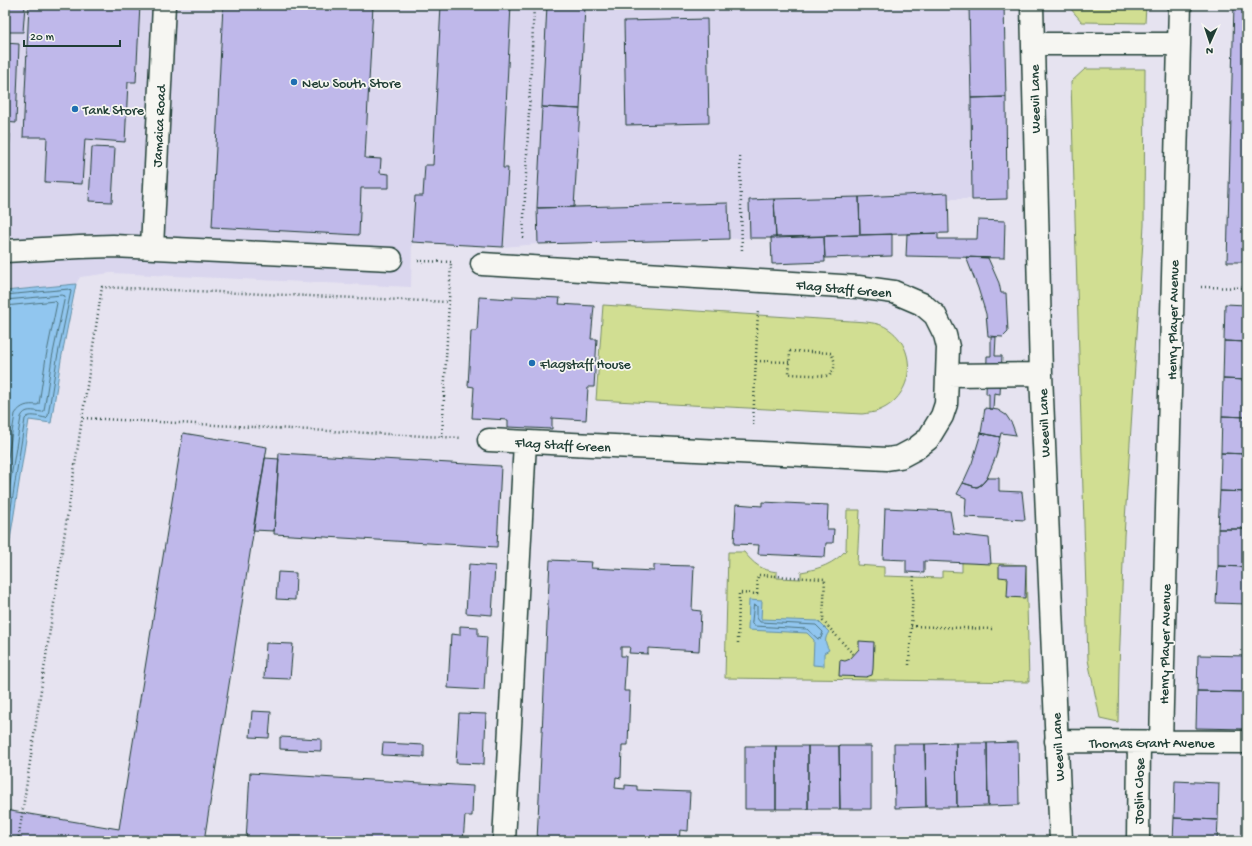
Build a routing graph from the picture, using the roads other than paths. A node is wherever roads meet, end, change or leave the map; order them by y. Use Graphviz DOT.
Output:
graph roads {
  1 [pos="164,5"];
  2 [pos="1032,5"];
  3 [pos="1180,5"];
  4 [pos="1033,44"];
  5 [pos="1179,44"];
  6 [pos="152,247"];
  7 [pos="5,251"];
  8 [pos="391,259"];
  9 [pos="482,264"];
  10 [pos="1041,374"];
  11 [pos="947,375"];
  12 [pos="489,440"];
  13 [pos="525,442"];
  14 [pos="1056,741"];
  15 [pos="1139,742"];
  16 [pos="1161,742"];
  17 [pos="1247,742"];
  18 [pos="504,841"];
  19 [pos="1061,841"];
  20 [pos="1138,841"];
  1 -- 6 [label="street, Jamaica Road"];
  2 -- 4 [label="street, Weevil Lane"];
  3 -- 5 [label="street"];
  4 -- 5 [label="street"];
  4 -- 10 [label="street, Weevil Lane"];
  5 -- 16 [label="street, Henry Player Avenue"];
  6 -- 7 [label="street"];
  6 -- 8 [label="street"];
  9 -- 11 [label="street, Flag Staff Green"];
  10 -- 11 [label="street"];
  10 -- 14 [label="street, Weevil Lane"];
  11 -- 13 [label="street, Flag Staff Green"];
  12 -- 13 [label="street, Flag Staff Green"];
  13 -- 18 [label="street"];
  14 -- 15 [label="street, Thomas Grant Avenue"];
  14 -- 19 [label="street, Weevil Lane"];
  15 -- 16 [label="street, Thomas Grant Avenue"];
  15 -- 20 [label="street, Joslin Close"];
  16 -- 17 [label="street, Thomas Grant Avenue"];
}
